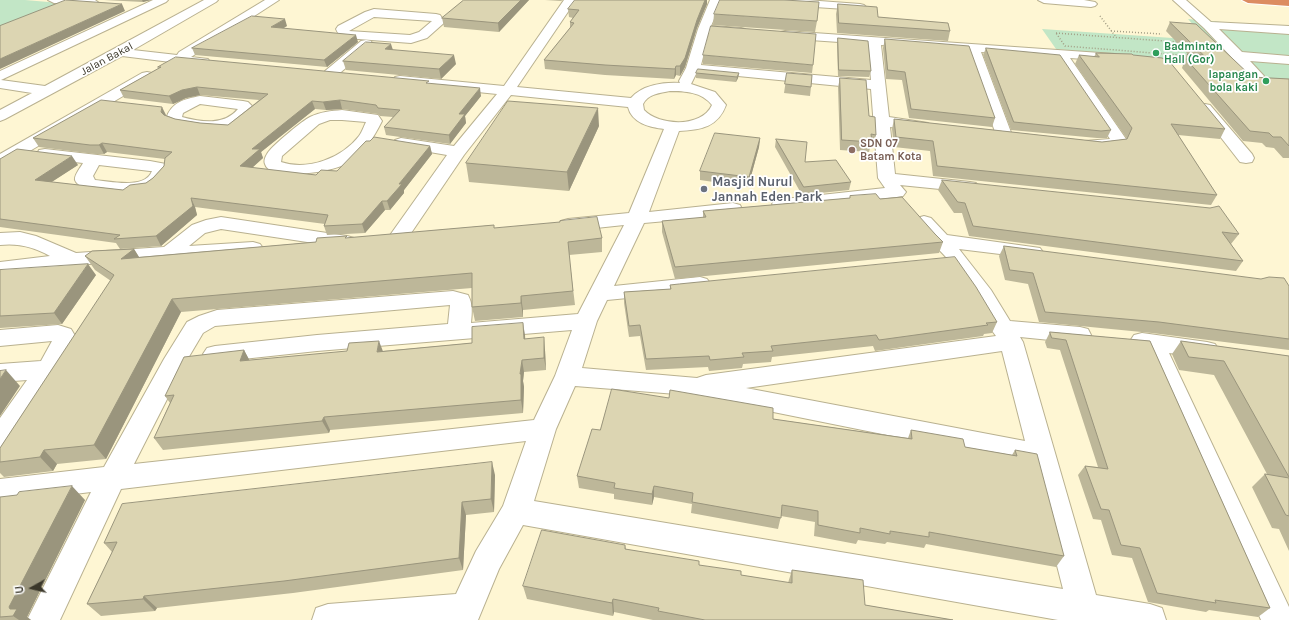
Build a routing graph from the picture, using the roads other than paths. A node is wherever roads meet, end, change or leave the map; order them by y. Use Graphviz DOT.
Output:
graph roads {
  1 [pos="162,0"];
  2 [pos="212,0"];
  3 [pos="273,0"];
  4 [pos="570,0"];
  5 [pos="716,0"];
  6 [pos="755,0"];
  7 [pos="1044,0"];
  8 [pos="1179,0"];
  9 [pos="1248,0"];
  10 [pos="1289,3"];
  11 [pos="107,4"];
  12 [pos="1091,4"];
  13 [pos="51,5"];
  14 [pos="122,6"];
  15 [pos="860,7"];
  16 [pos="145,8"];
  17 [pos="1208,25"];
  18 [pos="704,29"];
  19 [pos="1289,30"];
  20 [pos="750,32"];
  21 [pos="774,34"];
  22 [pos="376,36"];
  23 [pos="874,41"];
  24 [pos="973,48"];
  25 [pos="120,52"];
  26 [pos="1060,54"];
  27 [pos="1238,56"];
  28 [pos="1124,58"];
  29 [pos="177,59"];
  30 [pos="1289,60"];
  31 [pos="215,63"];
  32 [pos="693,68"];
  33 [pos="315,72"];
  34 [pos="330,74"];
  35 [pos="345,75"];
  36 [pos="0,76"];
  37 [pos="1257,76"];
  38 [pos="384,79"];
  39 [pos="0,84"];
  40 [pos="878,85"];
  41 [pos="683,87"];
  42 [pos="508,90"];
  43 [pos="48,91"];
  44 [pos="0,96"];
  45 [pos="1195,97"];
  46 [pos="30,100"];
  47 [pos="102,102"];
  48 [pos="634,103"];
  49 [pos="124,105"];
  50 [pos="0,116"];
  51 [pos="882,121"];
  52 [pos="673,126"];
  53 [pos="935,127"];
  54 [pos="1004,135"];
  55 [pos="379,140"];
  56 [pos="1074,142"];
  57 [pos="18,151"];
  58 [pos="458,152"];
  59 [pos="1246,158"];
  60 [pos="0,161"];
  61 [pos="93,161"];
  62 [pos="990,189"];
  63 [pos="901,196"];
  64 [pos="636,220"];
  65 [pos="552,226"];
  66 [pos="421,236"];
  67 [pos="0,239"];
  68 [pos="939,240"];
  69 [pos="170,253"];
  70 [pos="1049,254"];
  71 [pos="72,259"];
  72 [pos="958,259"];
  73 [pos="934,262"];
  74 [pos="0,268"];
  75 [pos="721,282"];
  76 [pos="600,294"];
  77 [pos="586,322"];
  78 [pos="458,332"];
  79 [pos="1006,335"];
  80 [pos="1097,337"];
  81 [pos="0,338"];
  82 [pos="1121,339"];
  83 [pos="1152,342"];
  84 [pos="1228,353"];
  85 [pos="176,359"];
  86 [pos="48,369"];
  87 [pos="0,373"];
  88 [pos="567,376"];
  89 [pos="689,386"];
  90 [pos="544,429"];
  91 [pos="0,438"];
  92 [pos="1042,454"];
  93 [pos="112,479"];
  94 [pos="0,491"];
  95 [pos="516,512"];
  96 [pos="1084,609"];
  97 [pos="463,614"];
  98 [pos="42,620"];
  99 [pos="328,620"];
  100 [pos="1150,620"];
  101 [pos="1278,620"];
  1 -- 16 [label="street"];
  2 -- 25 [label="street, Jalan Bakal"];
  3 -- 29 [label="street"];
  4 -- 42 [label="street"];
  5 -- 18 [label="street"];
  6 -- 15 [label="street"];
  7 -- 12 [label="street"];
  8 -- 17 [label="street"];
  9 -- 10 [label="highway"];
  11 -- 13 [label="street"];
  14 -- 16 [label="street"];
  16 -- 36 [label="street"];
  17 -- 19 [label="street"];
  17 -- 27 [label="street"];
  18 -- 20 [label="street"];
  18 -- 32 [label="street"];
  21 -- 23 [label="street"];
  22 -- 22 [label="street"];
  22 -- 34 [label="street"];
  23 -- 24 [label="street"];
  23 -- 40 [label="street"];
  24 -- 26 [label="street"];
  24 -- 54 [label="street"];
  25 -- 29 [label="street"];
  25 -- 43 [label="street, Jalan Bakal"];
  26 -- 28 [label="street"];
  26 -- 56 [label="street"];
  27 -- 30 [label="street"];
  27 -- 37 [label="street"];
  29 -- 31 [label="street"];
  29 -- 47 [label="street"];
  32 -- 40 [label="street"];
  32 -- 41 [label="street"];
  33 -- 34 [label="street"];
  34 -- 35 [label="street"];
  38 -- 42 [label="street"];
  39 -- 43 [label="street"];
  40 -- 51 [label="street"];
  41 -- 48 [label="street"];
  41 -- 52 [label="street"];
  42 -- 48 [label="street"];
  42 -- 58 [label="street"];
  43 -- 46 [label="street, Jalan Bakal"];
  44 -- 46 [label="street"];
  45 -- 59 [label="street"];
  46 -- 50 [label="street, Jalan Bakal"];
  47 -- 49 [label="street"];
  47 -- 57 [label="street"];
  48 -- 52 [label="street"];
  51 -- 53 [label="street"];
  51 -- 63 [label="street"];
  52 -- 64 [label="street"];
  55 -- 55 [label="street"];
  55 -- 58 [label="street"];
  57 -- 60 [label="street"];
  57 -- 61 [label="street"];
  58 -- 66 [label="street"];
  62 -- 63 [label="street"];
  63 -- 64 [label="street"];
  63 -- 68 [label="street"];
  64 -- 65 [label="street"];
  64 -- 76 [label="street"];
  67 -- 71 [label="street"];
  68 -- 70 [label="street"];
  68 -- 72 [label="street"];
  69 -- 69 [label="street"];
  69 -- 71 [label="street"];
  71 -- 74 [label="street"];
  72 -- 73 [label="street"];
  72 -- 79 [label="street"];
  75 -- 76 [label="street"];
  76 -- 77 [label="street"];
  77 -- 78 [label="street"];
  77 -- 88 [label="street"];
  78 -- 85 [label="street"];
  78 -- 85 [label="street"];
  79 -- 80 [label="street"];
  79 -- 89 [label="street"];
  79 -- 92 [label="street"];
  81 -- 86 [label="street"];
  82 -- 83 [label="street"];
  83 -- 84 [label="street"];
  83 -- 101 [label="street"];
  85 -- 93 [label="street"];
  86 -- 87 [label="street"];
  86 -- 91 [label="street"];
  88 -- 89 [label="street"];
  88 -- 90 [label="street"];
  89 -- 92 [label="street"];
  90 -- 93 [label="street"];
  90 -- 95 [label="street"];
  92 -- 96 [label="street"];
  93 -- 94 [label="street"];
  93 -- 98 [label="street"];
  95 -- 96 [label="street"];
  95 -- 97 [label="street"];
  96 -- 100 [label="street"];
  97 -- 99 [label="street"];
}
